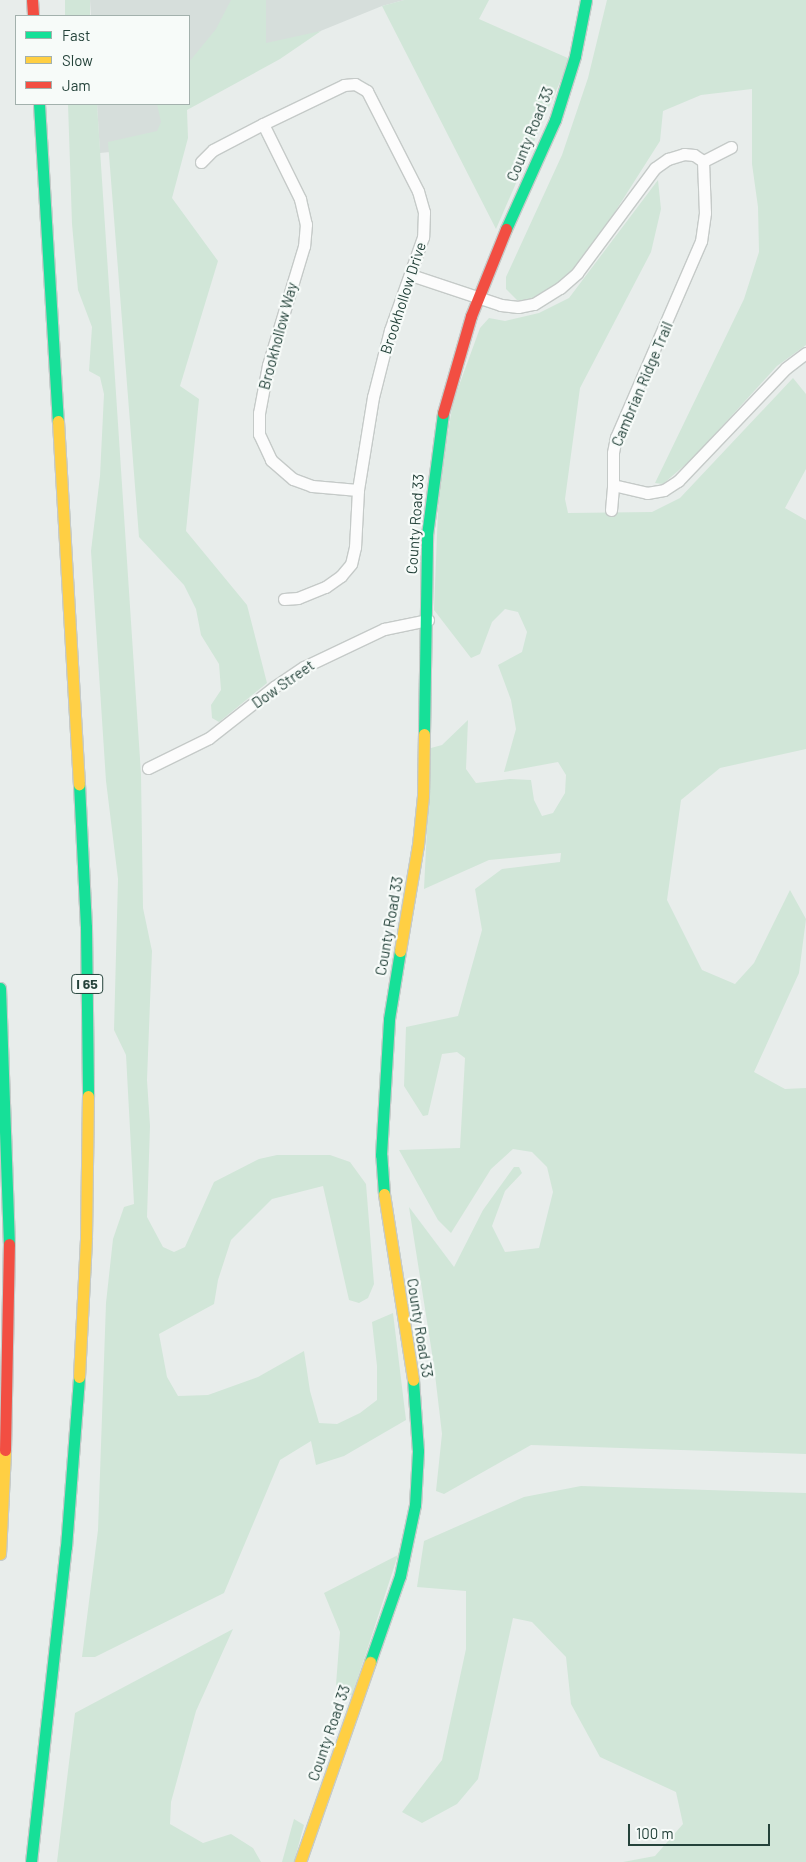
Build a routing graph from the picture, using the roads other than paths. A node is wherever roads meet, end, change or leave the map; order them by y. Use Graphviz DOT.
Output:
graph roads {
  1 [pos="32,0"];
  2 [pos="586,0"];
  3 [pos="33,15"];
  4 [pos="38,105"];
  5 [pos="263,124"];
  6 [pos="731,146"];
  7 [pos="703,161"];
  8 [pos="201,162"];
  9 [pos="411,275"];
  10 [pos="478,298"];
  11 [pos="806,353"];
  12 [pos="613,485"];
  13 [pos="358,490"];
  14 [pos="611,510"];
  15 [pos="284,599"];
  16 [pos="428,620"];
  17 [pos="148,768"];
  18 [pos="0,988"];
  19 [pos="0,1554"];
  20 [pos="31,1862"];
  21 [pos="300,1862"];
  1 -- 3 [label="main road"];
  2 -- 10 [label="main road, County Road 33"];
  4 -- 20 [label="main road, I 65"];
  5 -- 8 [label="street, Brookhollow Drive"];
  5 -- 9 [label="street, Brookhollow Drive"];
  5 -- 13 [label="street, Brookhollow Way"];
  6 -- 7 [label="street"];
  7 -- 10 [label="street"];
  7 -- 12 [label="street, Cambrian Ridge Trail"];
  9 -- 10 [label="street"];
  9 -- 13 [label="street, Brookhollow Drive"];
  10 -- 16 [label="main road, County Road 33"];
  11 -- 12 [label="street"];
  12 -- 14 [label="street, Cambrian Ridge Trail"];
  13 -- 15 [label="street, Brookhollow Drive"];
  16 -- 17 [label="street, Dow Street"];
  16 -- 21 [label="main road, County Road 33"];
  18 -- 19 [label="main road"];
}
